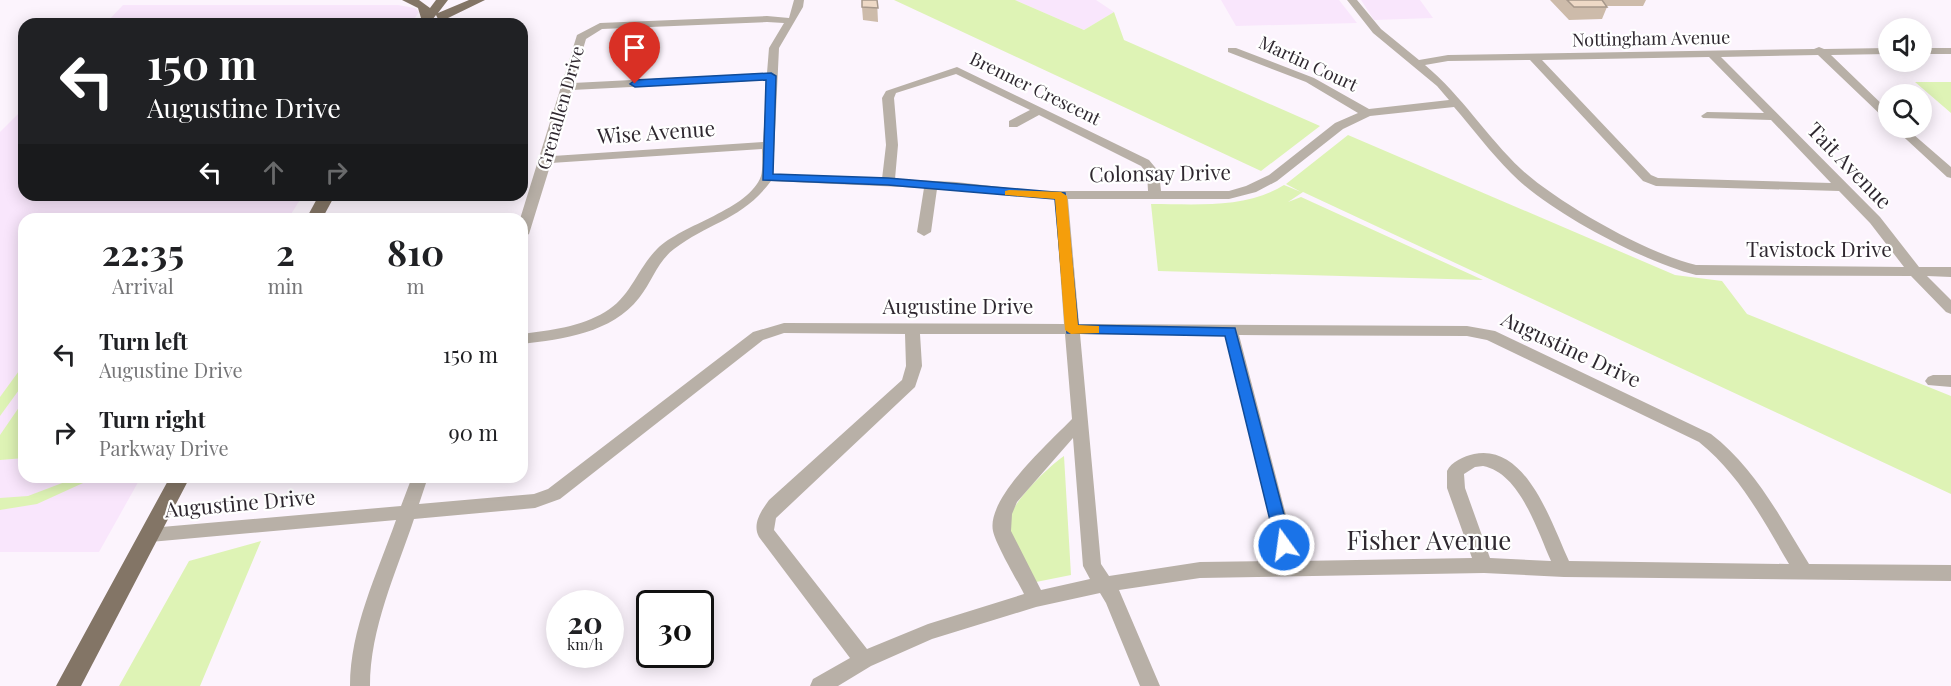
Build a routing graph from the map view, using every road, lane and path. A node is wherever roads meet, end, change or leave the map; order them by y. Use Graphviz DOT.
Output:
graph roads {
  1 [pos="408,0"];
  2 [pos="442,0"];
  3 [pos="454,0"];
  4 [pos="479,0"];
  5 [pos="799,0"];
  6 [pos="1352,0"];
  7 [pos="430,18"];
  8 [pos="433,18"];
  9 [pos="435,18"];
  10 [pos="439,18"];
  11 [pos="792,21"];
  12 [pos="1232,50"];
  13 [pos="1819,50"];
  14 [pos="1878,51"];
  15 [pos="1932,51"];
  16 [pos="1951,51"];
  17 [pos="1713,55"];
  18 [pos="1533,57"];
  19 [pos="1415,64"];
  20 [pos="771,76"];
  21 [pos="567,87"];
  22 [pos="1457,103"];
  23 [pos="1878,106"];
  24 [pos="1039,110"];
  25 [pos="1366,113"];
  26 [pos="1707,116"];
  27 [pos="1774,117"];
  28 [pos="1013,124"];
  29 [pos="1911,138"];
  30 [pos="768,145"];
  31 [pos="546,160"];
  32 [pos="1951,174"];
  33 [pos="767,177"];
  34 [pos="888,182"];
  35 [pos="931,185"];
  36 [pos="1841,187"];
  37 [pos="1155,195"];
  38 [pos="1061,196"];
  39 [pos="528,216"];
  40 [pos="924,232"];
  41 [pos="1916,272"];
  42 [pos="1951,272"];
  43 [pos="1951,309"];
  44 [pos="912,330"];
  45 [pos="1071,330"];
  46 [pos="1231,331"];
  47 [pos="528,338"];
  48 [pos="1933,381"];
  49 [pos="1951,381"];
  50 [pos="1079,421"];
  51 [pos="177,483"];
  52 [pos="418,483"];
  53 [pos="408,513"];
  54 [pos="150,535"];
  55 [pos="1484,565"];
  56 [pos="1290,566"];
  57 [pos="1564,568"];
  58 [pos="1804,572"];
  59 [pos="1951,573"];
  60 [pos="1104,584"];
  61 [pos="1036,599"];
  62 [pos="864,660"];
  63 [pos="68,686"];
  64 [pos="360,686"];
  65 [pos="820,686"];
  66 [pos="1150,686"];
  1 -- 7 [label="main road"];
  2 -- 8 [label="main road"];
  3 -- 9 [label="main road"];
  4 -- 10 [label="main road"];
  5 -- 11 [label="street"];
  6 -- 19 [label="street"];
  11 -- 20 [label="street"];
  11 -- 21 [label="street, Grenallen Drive"];
  12 -- 25 [label="street, Martin Court"];
  13 -- 14 [label="street, Nottingham Avenue"];
  13 -- 17 [label="street, Nottingham Avenue"];
  13 -- 23 [label="street"];
  15 -- 16 [label="street"];
  17 -- 18 [label="street, Nottingham Avenue"];
  17 -- 27 [label="street, Tait Avenue"];
  18 -- 19 [label="street, Nottingham Avenue"];
  18 -- 36 [label="street"];
  19 -- 22 [label="street"];
  20 -- 21 [label="street"];
  20 -- 30 [label="street"];
  21 -- 31 [label="street, Grenallen Drive"];
  22 -- 25 [label="street, Colonsay Drive"];
  22 -- 41 [label="street, Tavistock Drive"];
  24 -- 28 [label="street"];
  24 -- 34 [label="street, Brenner Crescent"];
  24 -- 37 [label="street, Brenner Crescent"];
  25 -- 37 [label="street, Colonsay Drive"];
  26 -- 27 [label="street"];
  27 -- 36 [label="street, Tait Avenue"];
  29 -- 32 [label="street"];
  30 -- 31 [label="street, Wise Avenue"];
  30 -- 33 [label="street"];
  31 -- 39 [label="street, Grenallen Drive"];
  33 -- 34 [label="street, Colonsay Drive"];
  33 -- 47 [label="street"];
  34 -- 35 [label="street, Colonsay Drive"];
  35 -- 38 [label="street, Colonsay Drive"];
  35 -- 40 [label="street"];
  36 -- 41 [label="street, Tait Avenue"];
  37 -- 38 [label="street, Colonsay Drive"];
  38 -- 45 [label="street"];
  41 -- 42 [label="street, Tavistock Drive"];
  41 -- 43 [label="street, Tait Avenue"];
  44 -- 45 [label="street, Augustine Drive"];
  44 -- 53 [label="street, Augustine Drive"];
  44 -- 62 [label="street"];
  45 -- 46 [label="street, Augustine Drive"];
  45 -- 50 [label="street"];
  46 -- 56 [label="street"];
  46 -- 58 [label="street, Augustine Drive"];
  48 -- 49 [label="street"];
  50 -- 60 [label="street"];
  50 -- 61 [label="street"];
  51 -- 54 [label="main road"];
  52 -- 53 [label="street"];
  53 -- 54 [label="street, Augustine Drive"];
  53 -- 64 [label="street"];
  54 -- 63 [label="main road"];
  55 -- 56 [label="street, Fisher Avenue"];
  55 -- 57 [label="street, Fisher Avenue"];
  55 -- 57 [label="street"];
  56 -- 60 [label="street, Fisher Avenue"];
  57 -- 58 [label="street, Fisher Avenue"];
  58 -- 59 [label="street, Fisher Avenue"];
  60 -- 61 [label="street, Fisher Avenue"];
  60 -- 66 [label="street"];
  61 -- 62 [label="street, Fisher Avenue"];
  62 -- 65 [label="street, Fisher Avenue"];
}
